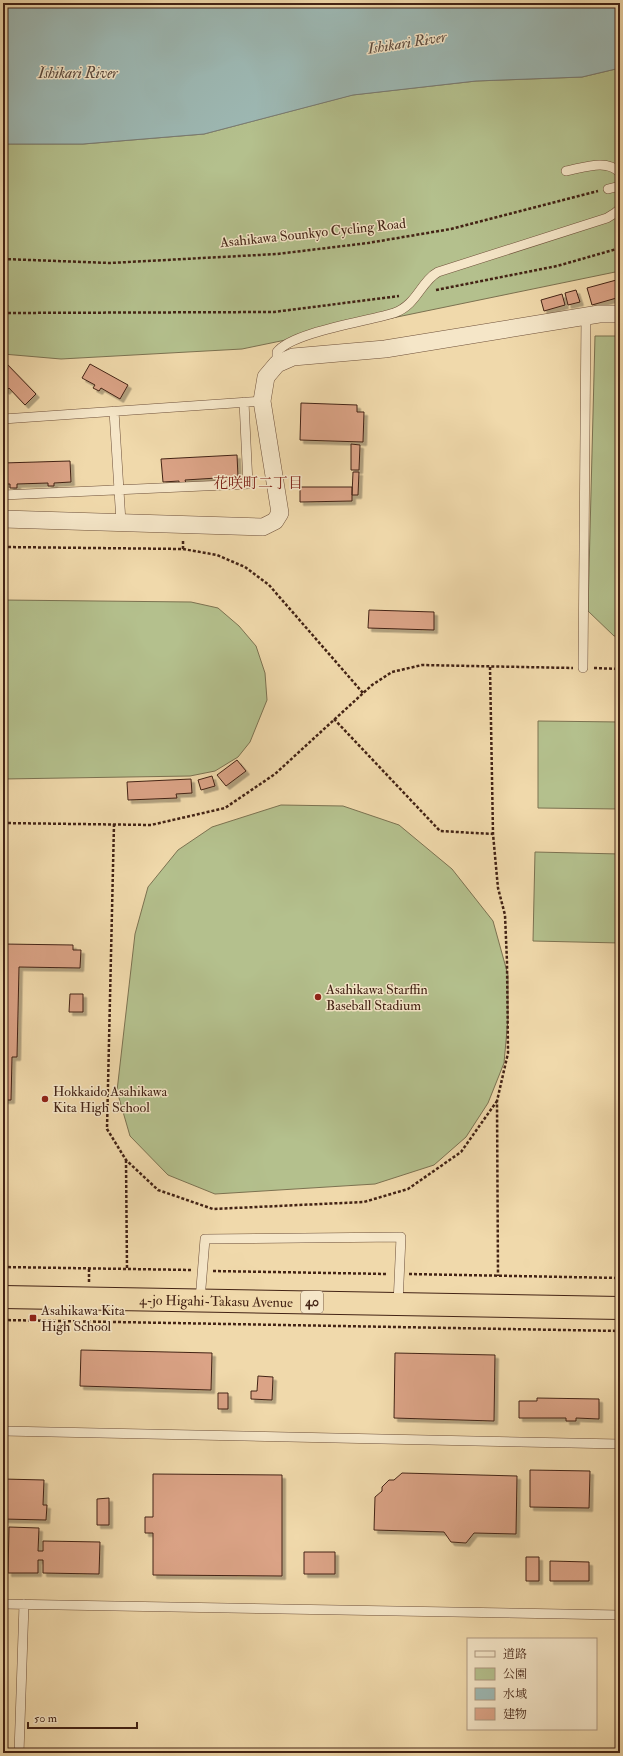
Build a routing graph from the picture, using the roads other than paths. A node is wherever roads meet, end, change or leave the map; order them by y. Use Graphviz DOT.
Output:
graph roads {
  1 [pos="566,171"];
  2 [pos="620,173"];
  3 [pos="620,186"];
  4 [pos="608,189"];
  5 [pos="620,208"];
  6 [pos="620,314"];
  7 [pos="586,316"];
  8 [pos="277,364"];
  9 [pos="262,401"];
  10 [pos="244,402"];
  11 [pos="114,411"];
  12 [pos="3,419"];
  13 [pos="120,489"];
  14 [pos="3,495"];
  15 [pos="3,519"];
  16 [pos="120,522"];
  17 [pos="583,668"];
  18 [pos="3,1297"];
  19 [pos="200,1300"];
  20 [pos="398,1304"];
  21 [pos="620,1308"];
  22 [pos="3,1431"];
  23 [pos="620,1444"];
  24 [pos="3,1604"];
  25 [pos="24,1604"];
  26 [pos="620,1615"];
  27 [pos="19,1753"];
  1 -- 2 [label="lane"];
  3 -- 4 [label="lane"];
  5 -- 8 [label="lane"];
  6 -- 7 [label="street"];
  7 -- 8 [label="street"];
  7 -- 17 [label="lane"];
  8 -- 9 [label="street"];
  9 -- 10 [label="lane"];
  9 -- 16 [label="street"];
  10 -- 11 [label="lane"];
  10 -- 13 [label="lane"];
  11 -- 12 [label="lane"];
  11 -- 13 [label="lane"];
  13 -- 14 [label="lane"];
  13 -- 16 [label="lane"];
  15 -- 16 [label="street"];
  18 -- 19 [label="highway, 4-jo Higahi-Takasu Avenue / 40"];
  19 -- 20 [label="highway, 4-jo Higahi-Takasu Avenue / 40"];
  19 -- 20 [label="lane"];
  20 -- 21 [label="highway, 4-jo Higahi-Takasu Avenue / 40"];
  22 -- 23 [label="lane"];
  24 -- 25 [label="lane"];
  25 -- 26 [label="lane"];
  25 -- 27 [label="lane"];
}
